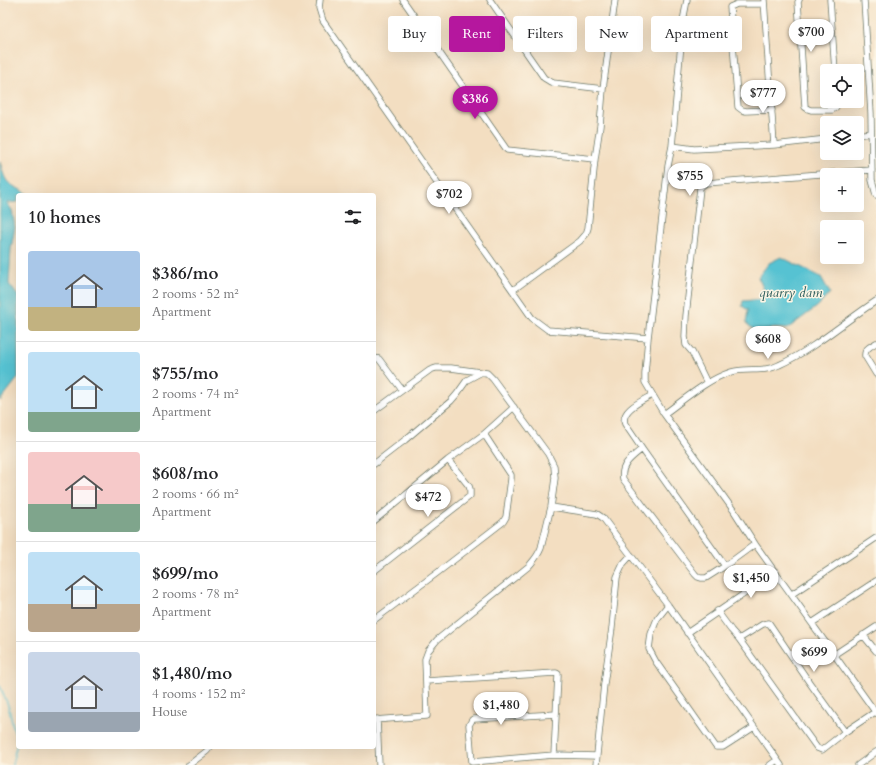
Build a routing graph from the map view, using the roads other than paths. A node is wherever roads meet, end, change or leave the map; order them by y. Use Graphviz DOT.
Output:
graph roads {
  1 [pos="320,0"];
  2 [pos="402,0"];
  3 [pos="490,0"];
  4 [pos="615,0"];
  5 [pos="687,0"];
  6 [pos="799,0"];
  7 [pos="830,0"];
  8 [pos="864,0"];
  9 [pos="764,2"];
  10 [pos="835,64"];
  11 [pos="603,89"];
  12 [pos="835,108"];
  13 [pos="772,110"];
  14 [pos="871,133"];
  15 [pos="864,134"];
  16 [pos="820,140"];
  17 [pos="774,145"];
  18 [pos="672,146"];
  19 [pos="595,159"];
  20 [pos="872,170"];
  21 [pos="876,195"];
  22 [pos="513,290"];
  23 [pos="876,301"];
  24 [pos="648,338"];
  25 [pos="876,343"];
  26 [pos="376,358"];
  27 [pos="480,373"];
  28 [pos="876,374"];
  29 [pos="707,383"];
  30 [pos="402,390"];
  31 [pos="652,395"];
  32 [pos="514,407"];
  33 [pos="376,410"];
  34 [pos="664,414"];
  35 [pos="484,434"];
  36 [pos="642,449"];
  37 [pos="448,460"];
  38 [pos="376,462"];
  39 [pos="551,507"];
  40 [pos="376,519"];
  41 [pos="876,538"];
  42 [pos="755,544"];
  43 [pos="631,555"];
  44 [pos="725,566"];
  45 [pos="376,570"];
  46 [pos="776,572"];
  47 [pos="876,581"];
  48 [pos="792,594"];
  49 [pos="668,606"];
  50 [pos="717,611"];
  51 [pos="376,619"];
  52 [pos="812,623"];
  53 [pos="876,627"];
  54 [pos="687,633"];
  55 [pos="864,635"];
  56 [pos="739,639"];
  57 [pos="876,651"];
  58 [pos="834,654"];
  59 [pos="426,681"];
  60 [pos="876,712"];
  61 [pos="556,714"];
  62 [pos="376,720"];
  63 [pos="754,727"];
  64 [pos="845,732"];
  65 [pos="208,749"];
  66 [pos="876,752"];
  67 [pos="554,755"];
  68 [pos="597,756"];
  69 [pos="777,760"];
  70 [pos="862,764"];
  71 [pos="189,765"];
  72 [pos="379,765"];
  73 [pos="596,765"];
  74 [pos="770,765"];
  75 [pos="781,765"];
  1 -- 22 [label="street"];
  2 -- 19 [label="street"];
  3 -- 11 [label="street"];
  4 -- 11 [label="street"];
  5 -- 18 [label="street"];
  6 -- 12 [label="street"];
  7 -- 10 [label="street"];
  8 -- 14 [label="street"];
  9 -- 13 [label="street"];
  9 -- 13 [label="street"];
  11 -- 19 [label="street"];
  13 -- 17 [label="street"];
  14 -- 15 [label="street"];
  14 -- 20 [label="street"];
  16 -- 17 [label="street"];
  17 -- 18 [label="street"];
  18 -- 24 [label="street"];
  19 -- 22 [label="street"];
  20 -- 21 [label="street"];
  20 -- 29 [label="street"];
  22 -- 24 [label="street"];
  23 -- 29 [label="street"];
  24 -- 31 [label="street"];
  25 -- 28 [label="street"];
  26 -- 30 [label="street"];
  27 -- 30 [label="street"];
  27 -- 32 [label="street"];
  27 -- 38 [label="street"];
  29 -- 34 [label="street"];
  30 -- 33 [label="street"];
  31 -- 34 [label="street"];
  31 -- 36 [label="street"];
  32 -- 35 [label="street"];
  32 -- 39 [label="street"];
  34 -- 42 [label="street"];
  35 -- 37 [label="street"];
  35 -- 51 [label="street"];
  36 -- 44 [label="street"];
  36 -- 44 [label="street"];
  37 -- 40 [label="street"];
  37 -- 45 [label="street"];
  39 -- 43 [label="street"];
  39 -- 59 [label="street"];
  41 -- 48 [label="street"];
  42 -- 44 [label="street"];
  42 -- 46 [label="street"];
  43 -- 49 [label="street"];
  43 -- 68 [label="street"];
  46 -- 48 [label="street"];
  46 -- 50 [label="street"];
  47 -- 52 [label="street"];
  48 -- 52 [label="street"];
  49 -- 54 [label="street"];
  49 -- 63 [label="street"];
  50 -- 54 [label="street"];
  50 -- 56 [label="street"];
  52 -- 58 [label="street"];
  53 -- 55 [label="street"];
  54 -- 63 [label="street"];
  55 -- 57 [label="street"];
  55 -- 58 [label="street"];
  56 -- 64 [label="street"];
  56 -- 64 [label="street"];
  58 -- 60 [label="street"];
  59 -- 61 [label="street"];
  59 -- 62 [label="street"];
  60 -- 64 [label="street"];
  61 -- 67 [label="street"];
  61 -- 67 [label="street"];
  62 -- 72 [label="street"];
  63 -- 69 [label="street"];
  65 -- 71 [label="street"];
  66 -- 70 [label="street"];
  67 -- 68 [label="street"];
  68 -- 73 [label="street"];
  69 -- 74 [label="street"];
  69 -- 75 [label="street"];
}
